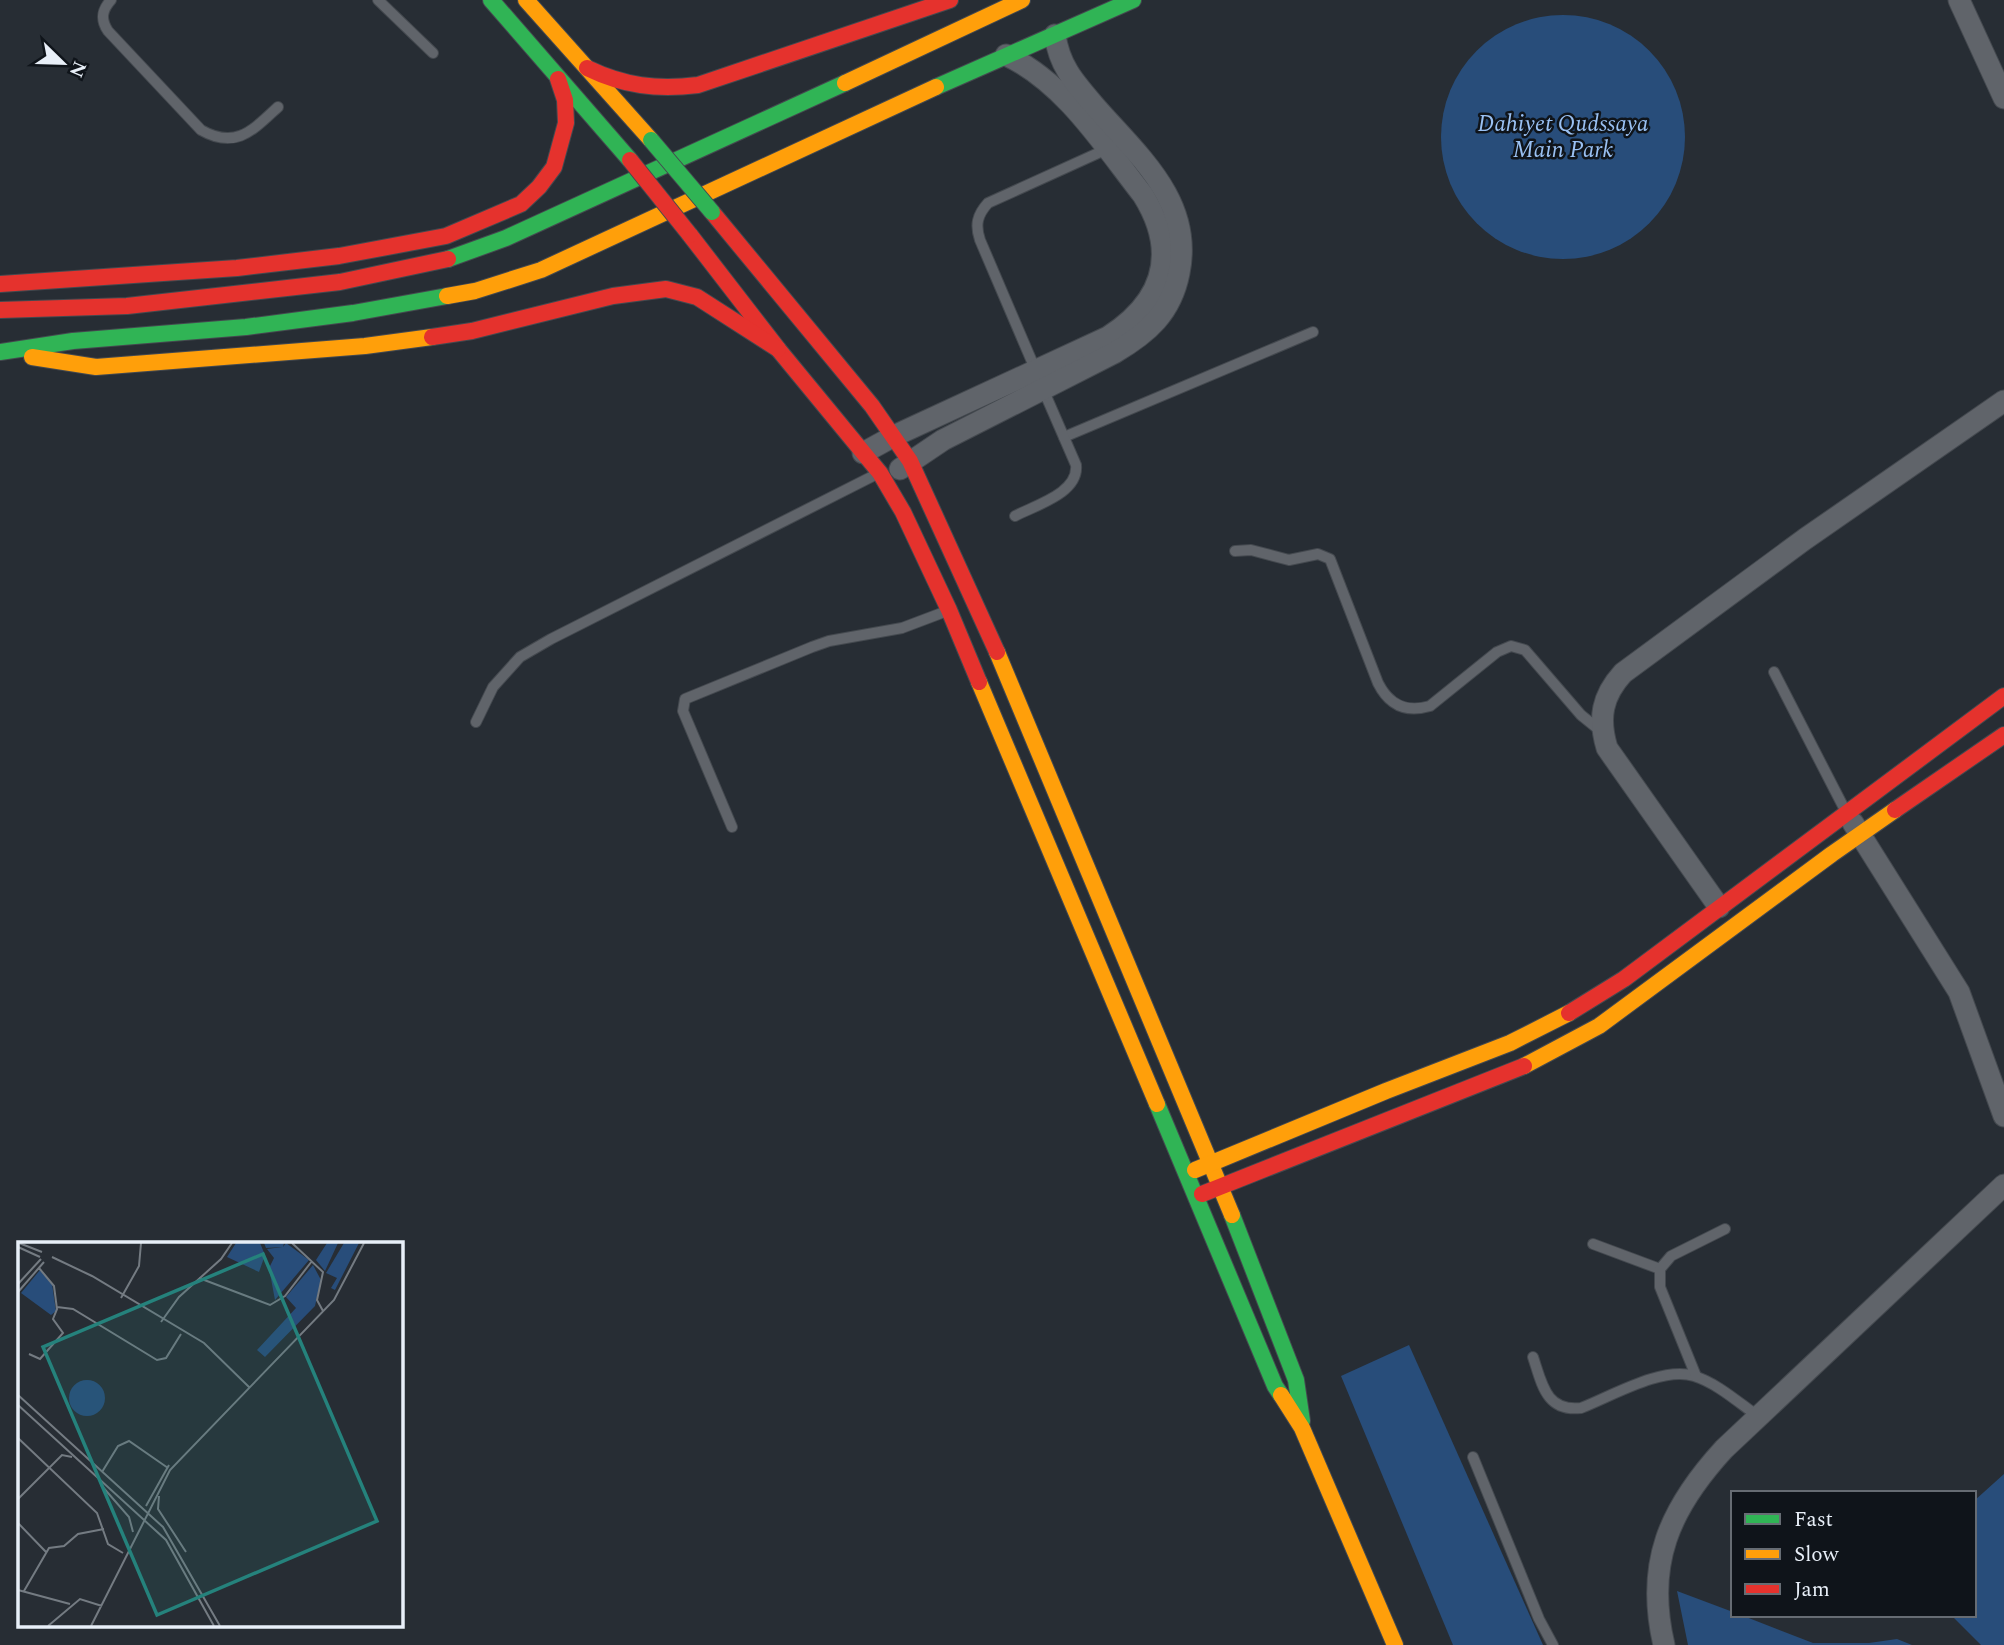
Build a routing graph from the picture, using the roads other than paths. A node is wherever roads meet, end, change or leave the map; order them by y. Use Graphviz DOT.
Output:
graph roads {
  1 [pos="111,0"];
  2 [pos="378,0"];
  3 [pos="491,0"];
  4 [pos="526,0"];
  5 [pos="950,0"];
  6 [pos="1022,0"];
  7 [pos="1133,0"];
  8 [pos="1959,0"];
  9 [pos="1055,35"];
  10 [pos="433,52"];
  11 [pos="1006,55"];
  12 [pos="587,68"];
  13 [pos="558,79"];
  14 [pos="2004,98"];
  15 [pos="278,107"];
  16 [pos="1107,149"];
  17 [pos="0,284"];
  18 [pos="0,310"];
  19 [pos="1313,332"];
  20 [pos="778,349"];
  21 [pos="1,352"];
  22 [pos="1040,380"];
  23 [pos="2004,401"];
  24 [pos="894,436"];
  25 [pos="1064,437"];
  26 [pos="863,453"];
  27 [pos="909,461"];
  28 [pos="882,477"];
  29 [pos="1015,516"];
  30 [pos="1235,551"];
  31 [pos="949,610"];
  32 [pos="1774,671"];
  33 [pos="2004,696"];
  34 [pos="476,722"];
  35 [pos="1602,732"];
  36 [pos="2004,735"];
  37 [pos="1846,812"];
  38 [pos="732,827"];
  39 [pos="1860,834"];
  40 [pos="1079,845"];
  41 [pos="1055,856"];
  42 [pos="1726,901"];
  43 [pos="1748,915"];
  44 [pos="1698,923"];
  45 [pos="1711,943"];
  46 [pos="2004,1116"];
  47 [pos="1195,1124"];
  48 [pos="1169,1134"];
  49 [pos="1211,1163"];
  50 [pos="1186,1174"];
  51 [pos="2004,1185"];
  52 [pos="1221,1187"];
  53 [pos="1196,1197"];
  54 [pos="1234,1222"];
  55 [pos="1725,1229"];
  56 [pos="1211,1231"];
  57 [pos="1593,1244"];
  58 [pos="1660,1269"];
  59 [pos="1532,1357"];
  60 [pos="1696,1376"];
  61 [pos="1759,1417"];
  62 [pos="1302,1428"];
  63 [pos="1473,1457"];
  64 [pos="1395,1645"];
  65 [pos="1553,1645"];
  66 [pos="1664,1645"];
  1 -- 15 [label="lane"];
  2 -- 10 [label="lane"];
  3 -- 13 [label="main road"];
  4 -- 12 [label="main road"];
  5 -- 12 [label="main road"];
  6 -- 18 [label="main road"];
  7 -- 9 [label="main road"];
  8 -- 14 [label="street"];
  9 -- 11 [label="main road"];
  9 -- 22 [label="street"];
  11 -- 16 [label="street"];
  11 -- 21 [label="main road"];
  12 -- 24 [label="main road, bridge"];
  13 -- 17 [label="main road"];
  13 -- 20 [label="main road, bridge"];
  16 -- 22 [label="street"];
  16 -- 22 [label="lane"];
  19 -- 25 [label="lane"];
  20 -- 21 [label="main road"];
  20 -- 26 [label="main road"];
  22 -- 24 [label="street"];
  22 -- 25 [label="lane"];
  22 -- 27 [label="street"];
  23 -- 35 [label="street"];
  24 -- 26 [label="street"];
  24 -- 27 [label="main road"];
  25 -- 29 [label="lane"];
  26 -- 28 [label="main road"];
  27 -- 28 [label="street"];
  27 -- 40 [label="main road"];
  28 -- 31 [label="main road"];
  28 -- 34 [label="lane"];
  30 -- 35 [label="lane"];
  31 -- 38 [label="lane"];
  31 -- 41 [label="main road"];
  32 -- 37 [label="lane"];
  33 -- 37 [label="main road"];
  35 -- 42 [label="street"];
  36 -- 39 [label="main road"];
  37 -- 39 [label="street"];
  37 -- 42 [label="main road"];
  39 -- 43 [label="main road"];
  39 -- 46 [label="street"];
  40 -- 41 [label="main road"];
  40 -- 47 [label="main road"];
  41 -- 48 [label="main road"];
  42 -- 43 [label="main road"];
  42 -- 44 [label="main road"];
  43 -- 45 [label="main road"];
  44 -- 45 [label="main road"];
  44 -- 49 [label="main road"];
  45 -- 52 [label="main road"];
  47 -- 48 [label="main road"];
  47 -- 49 [label="main road"];
  48 -- 50 [label="main road"];
  49 -- 50 [label="main road"];
  49 -- 52 [label="main road"];
  50 -- 53 [label="main road"];
  51 -- 61 [label="street"];
  52 -- 53 [label="main road"];
  52 -- 54 [label="main road"];
  53 -- 56 [label="main road"];
  54 -- 56 [label="main road"];
  54 -- 62 [label="main road"];
  55 -- 58 [label="lane"];
  56 -- 62 [label="main road"];
  57 -- 58 [label="lane"];
  58 -- 60 [label="lane"];
  59 -- 60 [label="lane"];
  60 -- 61 [label="lane"];
  61 -- 66 [label="street"];
  62 -- 64 [label="main road"];
  63 -- 65 [label="lane"];
}
